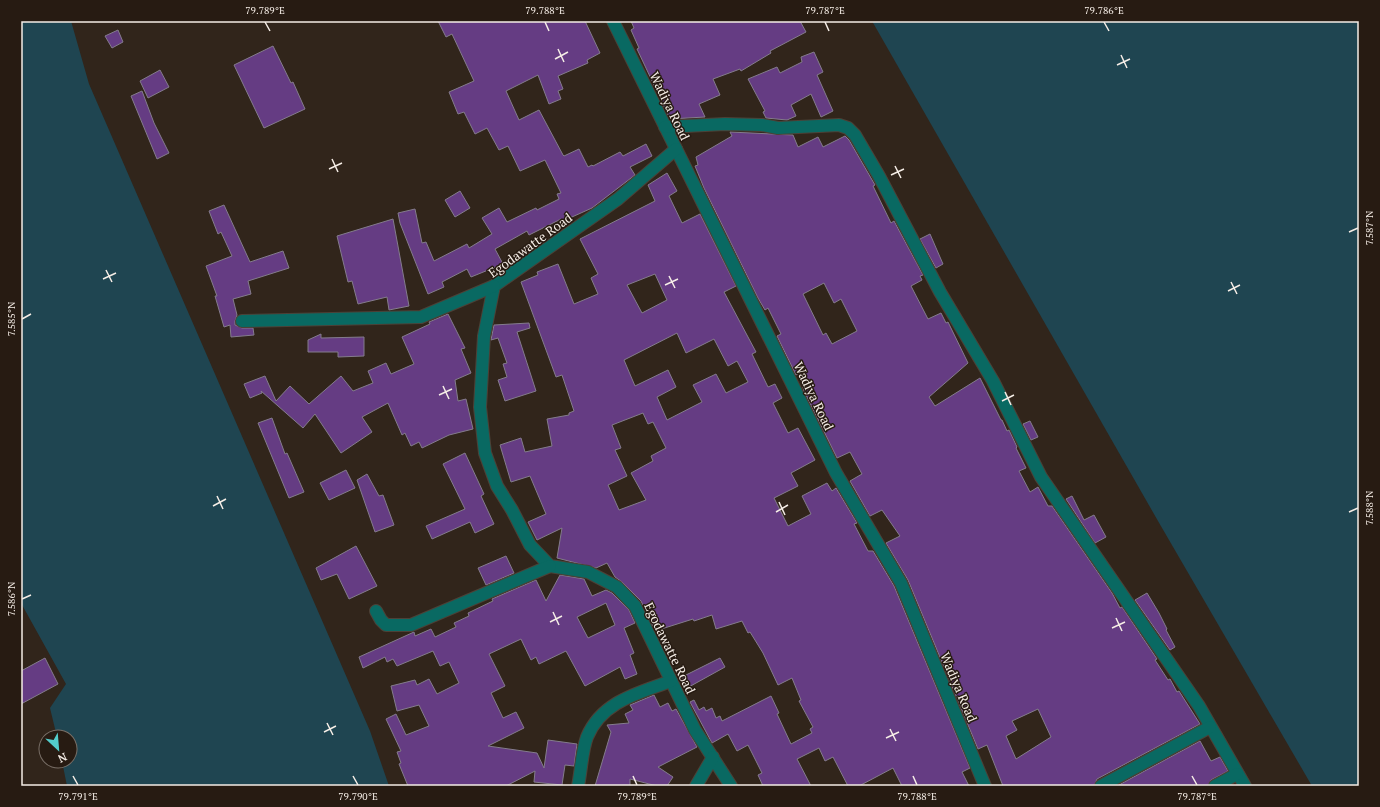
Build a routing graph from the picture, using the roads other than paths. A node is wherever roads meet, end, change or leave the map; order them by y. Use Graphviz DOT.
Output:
graph roads {
  1 [pos="613,21"];
  2 [pos="665,127"];
  3 [pos="676,149"];
  4 [pos="494,286"];
  5 [pos="242,322"];
  6 [pos="550,566"];
  7 [pos="376,611"];
  8 [pos="671,681"];
  9 [pos="1210,727"];
  10 [pos="713,757"];
  11 [pos="1237,774"];
  12 [pos="578,786"];
  13 [pos="696,786"];
  14 [pos="731,786"];
  15 [pos="985,786"];
  16 [pos="1102,786"];
  17 [pos="1215,786"];
  18 [pos="1244,786"];
  1 -- 2 [label="street, Wadiya Road"];
  2 -- 3 [label="street, Wadiya Road"];
  2 -- 9 [label="street"];
  3 -- 4 [label="street, Egodawatte Road"];
  3 -- 15 [label="street, Wadiya Road"];
  4 -- 5 [label="street"];
  4 -- 6 [label="street, Egodawatte Road"];
  6 -- 7 [label="street"];
  6 -- 8 [label="street, Egodawatte Road"];
  8 -- 10 [label="street, Egodawatte Road"];
  8 -- 12 [label="street"];
  9 -- 11 [label="street"];
  9 -- 16 [label="street"];
  10 -- 13 [label="street"];
  10 -- 14 [label="street, Egodawatte Road"];
  11 -- 17 [label="street"];
  11 -- 18 [label="street"];
}
